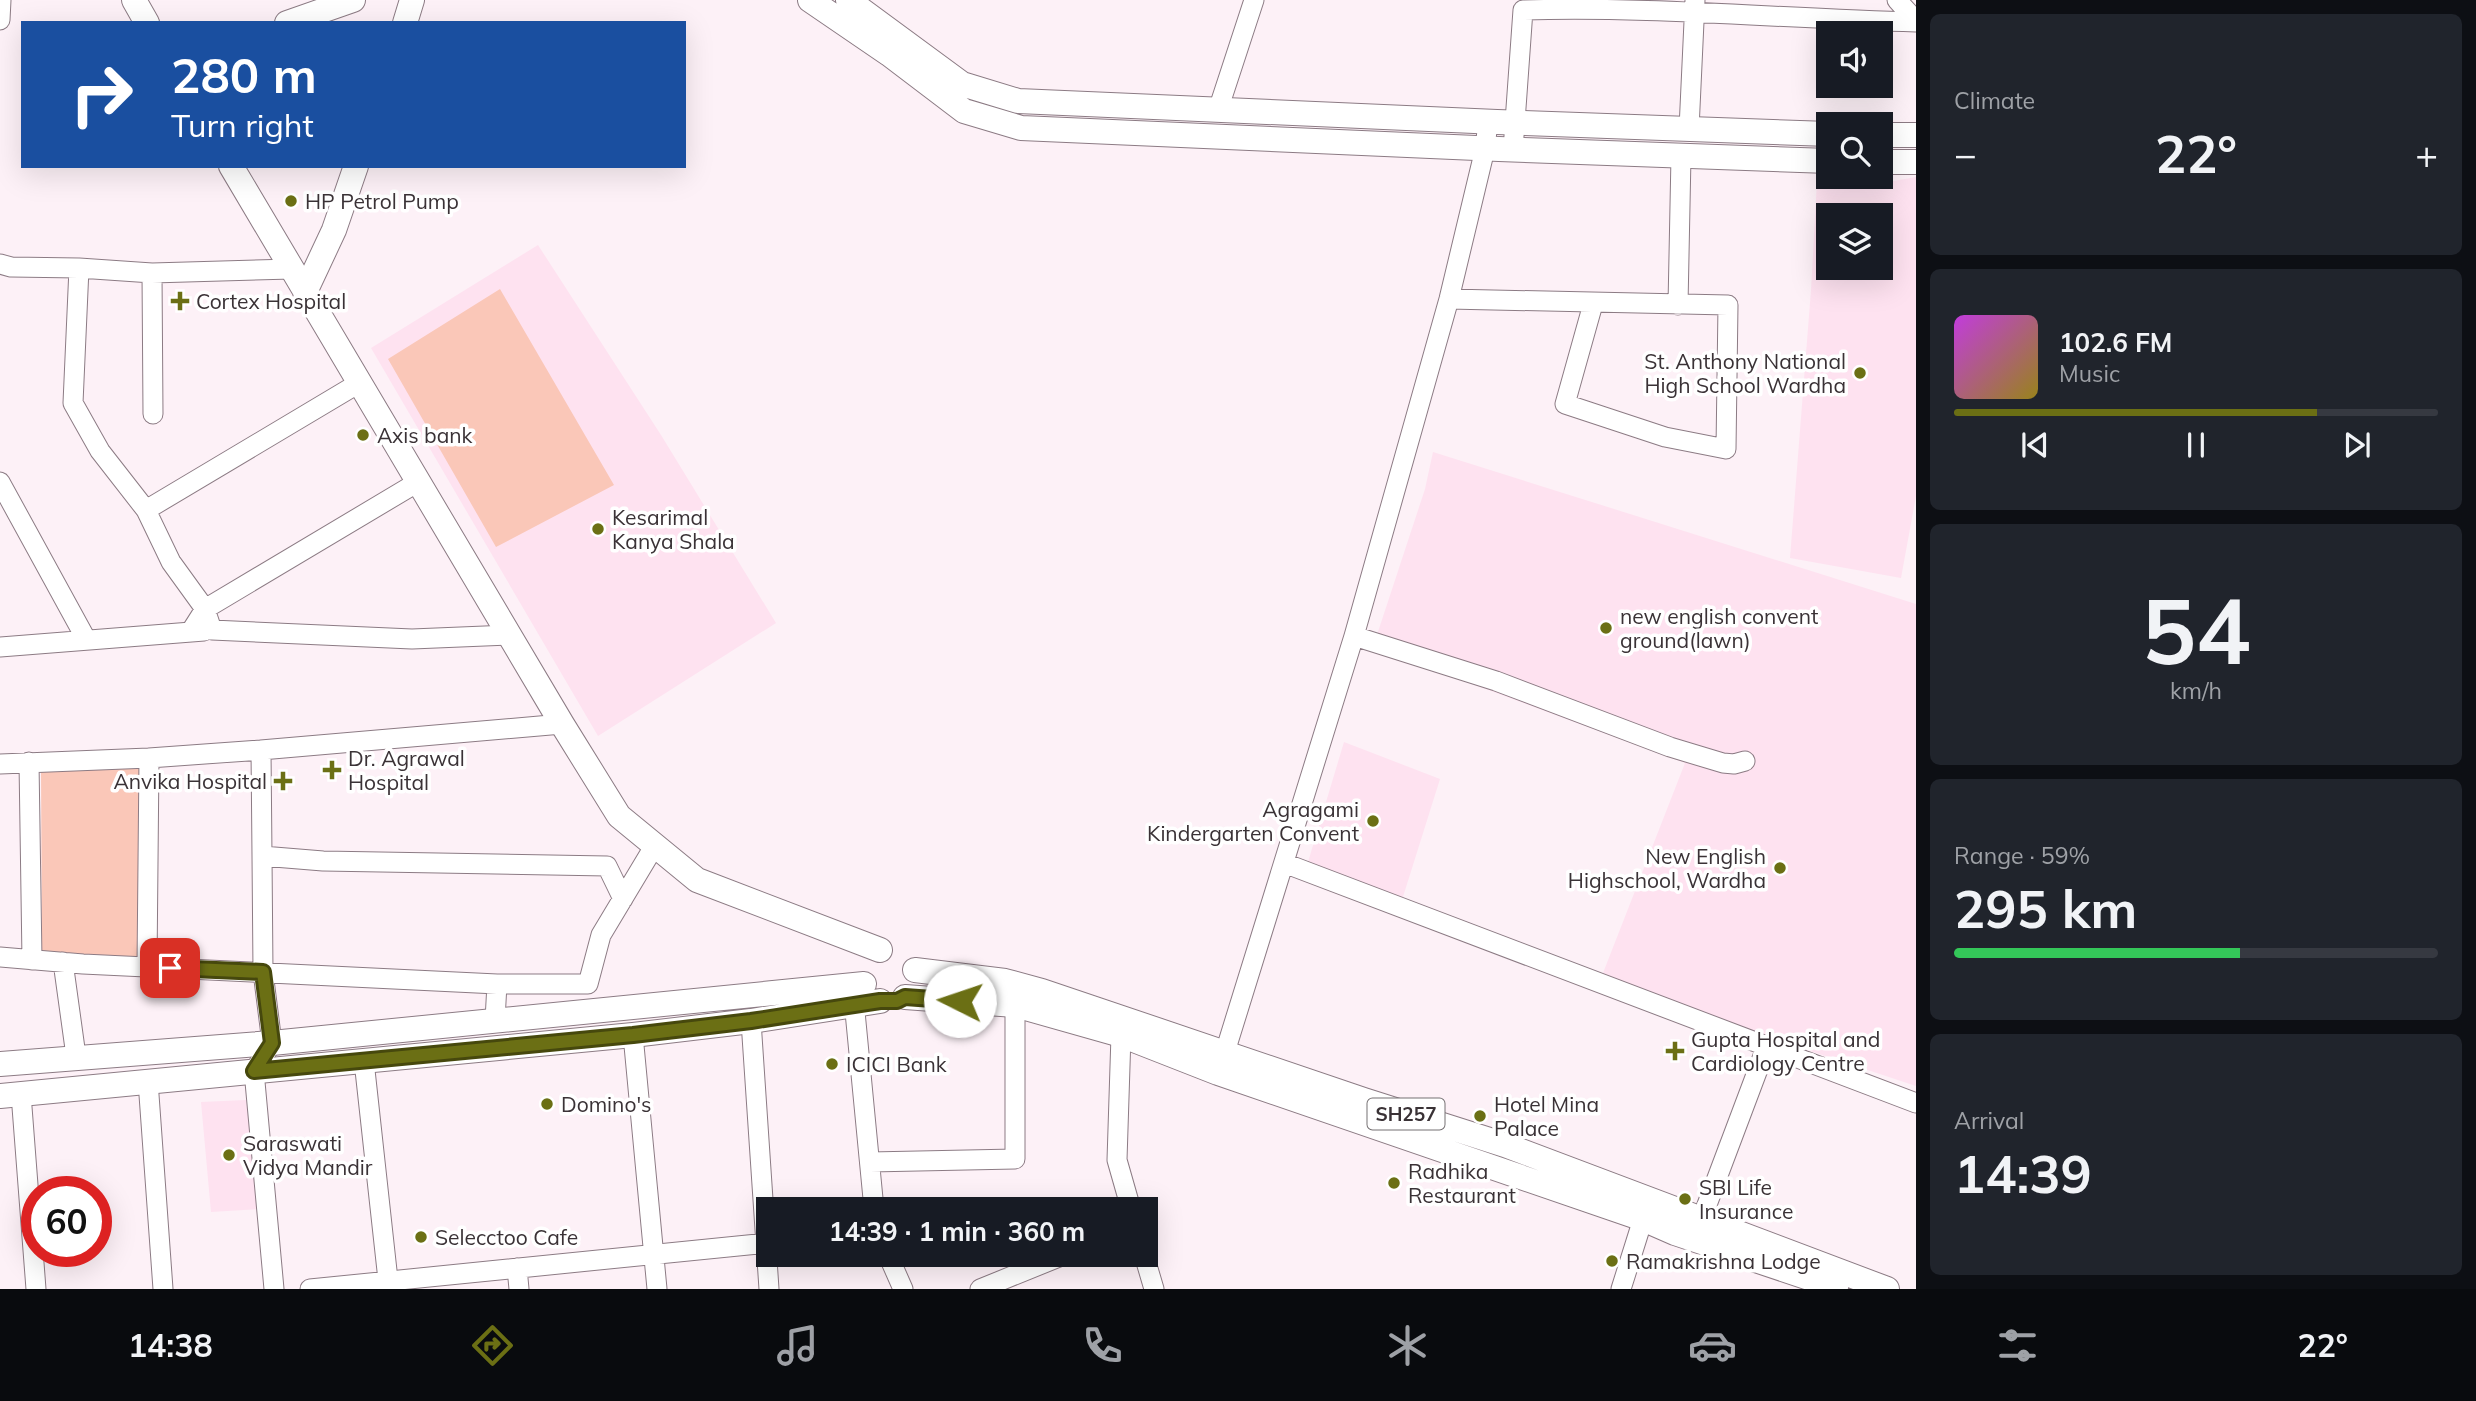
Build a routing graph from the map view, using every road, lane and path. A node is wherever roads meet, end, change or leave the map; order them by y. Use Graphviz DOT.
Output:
graph roads {
  1 [pos="2,0"];
  2 [pos="134,0"];
  3 [pos="353,0"];
  4 [pos="412,0"];
  5 [pos="810,0"];
  6 [pos="848,0"];
  7 [pos="1254,0"];
  8 [pos="1897,0"];
  9 [pos="1601,4"];
  10 [pos="1695,7"];
  11 [pos="0,20"];
  12 [pos="146,21"];
  13 [pos="293,21"];
  14 [pos="406,21"];
  15 [pos="1916,22"];
  16 [pos="1218,110"];
  17 [pos="1488,121"];
  18 [pos="1515,122"];
  19 [pos="1689,129"];
  20 [pos="1816,134"];
  21 [pos="1893,135"];
  22 [pos="1916,135"];
  23 [pos="1485,149"];
  24 [pos="1513,150"];
  25 [pos="1681,156"];
  26 [pos="1816,161"];
  27 [pos="1893,162"];
  28 [pos="1916,162"];
  29 [pos="232,168"];
  30 [pos="355,168"];
  31 [pos="0,264"];
  32 [pos="79,268"];
  33 [pos="292,269"];
  34 [pos="152,273"];
  35 [pos="305,292"];
  36 [pos="1449,299"];
  37 [pos="1593,304"];
  38 [pos="1678,305"];
  39 [pos="359,383"];
  40 [pos="153,414"];
  41 [pos="0,482"];
  42 [pos="418,482"];
  43 [pos="146,510"];
  44 [pos="205,609"];
  45 [pos="212,630"];
  46 [pos="191,632"];
  47 [pos="509,635"];
  48 [pos="1354,636"];
  49 [pos="86,639"];
  50 [pos="0,647"];
  51 [pos="562,724"];
  52 [pos="261,750"];
  53 [pos="149,758"];
  54 [pos="1745,761"];
  55 [pos="29,762"];
  56 [pos="0,764"];
  57 [pos="654,845"];
  58 [pos="262,856"];
  59 [pos="1284,863"];
  60 [pos="623,899"];
  61 [pos="872,947"];
  62 [pos="0,957"];
  63 [pos="33,960"];
  64 [pos="62,962"];
  65 [pos="147,967"];
  66 [pos="915,970"];
  67 [pos="263,972"];
  68 [pos="497,984"];
  69 [pos="588,984"];
  70 [pos="859,993"];
  71 [pos="905,997"];
  72 [pos="1015,1005"];
  73 [pos="592,1012"];
  74 [pos="495,1020"];
  75 [pos="751,1021"];
  76 [pos="633,1035"];
  77 [pos="1121,1035"];
  78 [pos="272,1043"];
  79 [pos="1766,1048"];
  80 [pos="76,1056"];
  81 [pos="364,1061"];
  82 [pos="1222,1063"];
  83 [pos="0,1064"];
  84 [pos="254,1071"];
  85 [pos="148,1082"];
  86 [pos="11,1095"];
  87 [pos="1916,1103"];
  88 [pos="870,1163"];
  89 [pos="763,1197"];
  90 [pos="873,1197"];
  91 [pos="1128,1197"];
  92 [pos="1643,1219"];
  93 [pos="1702,1219"];
  94 [pos="756,1244"];
  95 [pos="654,1255"];
  96 [pos="768,1267"];
  97 [pos="894,1267"];
  98 [pos="1035,1267"];
  99 [pos="1148,1267"];
  100 [pos="517,1268"];
  101 [pos="388,1285"];
  102 [pos="1882,1288"];
  103 [pos="36,1289"];
  104 [pos="163,1289"];
  105 [pos="274,1289"];
  106 [pos="310,1289"];
  107 [pos="519,1289"];
  108 [pos="657,1289"];
  109 [pos="769,1289"];
  110 [pos="904,1289"];
  111 [pos="980,1289"];
  112 [pos="1154,1289"];
  113 [pos="1621,1289"];
  114 [pos="1843,1289"];
  1 -- 11 [label="street"];
  2 -- 12 [label="main road"];
  3 -- 13 [label="main road"];
  4 -- 14 [label="main road"];
  5 -- 23 [label="main road"];
  6 -- 16 [label="main road"];
  7 -- 16 [label="street"];
  8 -- 15 [label="street"];
  9 -- 10 [label="street"];
  9 -- 18 [label="street"];
  10 -- 15 [label="street"];
  10 -- 19 [label="street"];
  16 -- 17 [label="main road"];
  17 -- 18 [label="main road"];
  17 -- 23 [label="street"];
  18 -- 19 [label="main road"];
  18 -- 24 [label="street"];
  19 -- 20 [label="main road"];
  21 -- 22 [label="main road"];
  23 -- 24 [label="main road"];
  23 -- 36 [label="street"];
  24 -- 25 [label="main road"];
  25 -- 26 [label="main road"];
  25 -- 38 [label="street"];
  27 -- 28 [label="main road"];
  29 -- 33 [label="main road"];
  30 -- 35 [label="main road"];
  31 -- 32 [label="street"];
  32 -- 34 [label="street"];
  32 -- 43 [label="street"];
  33 -- 34 [label="street"];
  33 -- 35 [label="main road"];
  34 -- 40 [label="street"];
  35 -- 39 [label="main road"];
  36 -- 37 [label="street"];
  36 -- 48 [label="street"];
  37 -- 38 [label="street"];
  37 -- 38 [label="street"];
  39 -- 42 [label="main road"];
  39 -- 43 [label="street"];
  41 -- 49 [label="street"];
  42 -- 44 [label="street"];
  42 -- 47 [label="main road"];
  43 -- 44 [label="street"];
  44 -- 45 [label="street"];
  44 -- 46 [label="street"];
  45 -- 46 [label="street"];
  45 -- 47 [label="street"];
  46 -- 49 [label="street"];
  47 -- 51 [label="main road"];
  48 -- 54 [label="street"];
  48 -- 59 [label="street"];
  49 -- 50 [label="street"];
  51 -- 52 [label="street"];
  51 -- 57 [label="main road"];
  52 -- 53 [label="street"];
  52 -- 58 [label="street"];
  53 -- 55 [label="street"];
  53 -- 65 [label="street"];
  55 -- 56 [label="street"];
  55 -- 63 [label="street"];
  57 -- 60 [label="street"];
  57 -- 61 [label="main road"];
  58 -- 60 [label="street"];
  58 -- 67 [label="street"];
  59 -- 79 [label="street"];
  59 -- 82 [label="street"];
  60 -- 69 [label="street"];
  61 -- 66 [label="main road"];
  61 -- 70 [label="main road"];
  62 -- 63 [label="street"];
  63 -- 64 [label="street"];
  64 -- 65 [label="street"];
  64 -- 80 [label="street"];
  65 -- 67 [label="street"];
  66 -- 71 [label="main road"];
  66 -- 82 [label="main road, SH257"];
  67 -- 68 [label="street"];
  67 -- 78 [label="street"];
  68 -- 69 [label="street"];
  68 -- 74 [label="street"];
  69 -- 73 [label="street"];
  70 -- 71 [label="main road"];
  70 -- 73 [label="main road"];
  70 -- 75 [label="main road"];
  70 -- 88 [label="street"];
  71 -- 72 [label="main road, SH257"];
  72 -- 77 [label="main road, SH257"];
  72 -- 88 [label="street"];
  73 -- 74 [label="main road"];
  74 -- 78 [label="main road"];
  75 -- 76 [label="main road"];
  75 -- 89 [label="street"];
  76 -- 81 [label="main road"];
  76 -- 95 [label="street"];
  77 -- 82 [label="main road, SH257"];
  77 -- 91 [label="street"];
  78 -- 80 [label="main road"];
  78 -- 84 [label="street"];
  79 -- 87 [label="street"];
  79 -- 93 [label="street"];
  80 -- 83 [label="main road"];
  81 -- 84 [label="main road"];
  81 -- 101 [label="street"];
  82 -- 92 [label="main road, SH257"];
  82 -- 93 [label="main road, SH257"];
  84 -- 85 [label="main road"];
  84 -- 105 [label="street"];
  85 -- 86 [label="main road"];
  85 -- 104 [label="street"];
  86 -- 103 [label="street"];
  88 -- 90 [label="street"];
  92 -- 113 [label="street"];
  92 -- 114 [label="main road, SH257"];
  93 -- 102 [label="main road, SH257"];
  94 -- 95 [label="street"];
  95 -- 100 [label="street"];
  95 -- 108 [label="street"];
  96 -- 109 [label="street"];
  97 -- 110 [label="street"];
  98 -- 111 [label="street"];
  99 -- 112 [label="street"];
  100 -- 101 [label="street"];
  100 -- 107 [label="street"];
  101 -- 106 [label="street"];
}
